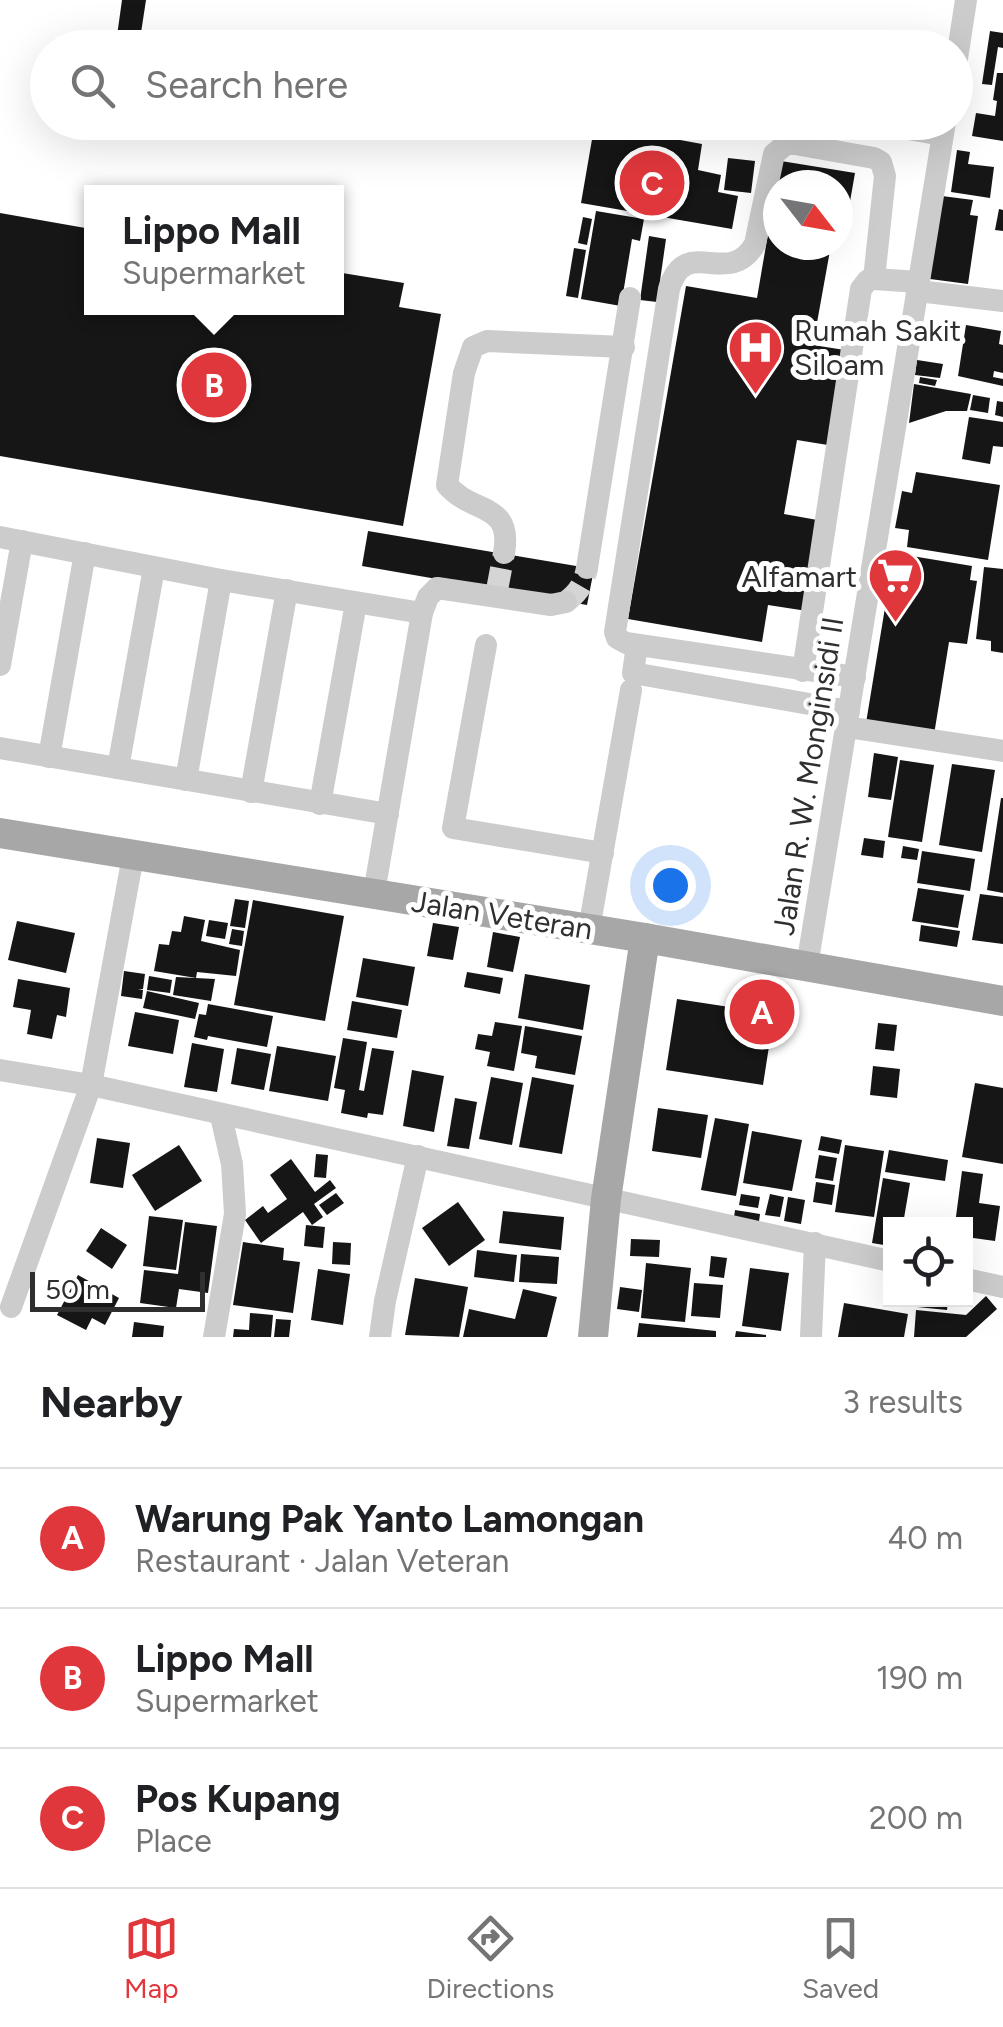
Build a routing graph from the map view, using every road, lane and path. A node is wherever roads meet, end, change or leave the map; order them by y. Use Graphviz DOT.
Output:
graph roads {
  1 [pos="966,0"];
  2 [pos="961,30"];
  3 [pos="942,140"];
  4 [pos="874,279"];
  5 [pos="919,286"];
  6 [pos="630,298"];
  7 [pos="1003,300"];
  8 [pos="624,347"];
  9 [pos="11,539"];
  10 [pos="85,553"];
  11 [pos="504,554"];
  12 [pos="154,568"];
  13 [pos="586,568"];
  14 [pos="222,580"];
  15 [pos="287,590"];
  16 [pos="356,602"];
  17 [pos="566,602"];
  18 [pos="422,613"];
  19 [pos="486,645"];
  20 [pos="637,645"];
  21 [pos="0,665"];
  22 [pos="803,671"];
  23 [pos="855,677"];
  24 [pos="631,690"];
  25 [pos="848,719"];
  26 [pos="0,748"];
  27 [pos="1003,751"];
  28 [pos="50,756"];
  29 [pos="118,768"];
  30 [pos="186,780"];
  31 [pos="252,792"];
  32 [pos="320,804"];
  33 [pos="388,814"];
  34 [pos="0,833"];
  35 [pos="602,853"];
  36 [pos="132,856"];
  37 [pos="374,894"];
  38 [pos="589,930"];
  39 [pos="645,938"];
  40 [pos="807,966"];
  41 [pos="1003,1001"];
  42 [pos="0,1070"];
  43 [pos="91,1086"];
  44 [pos="222,1116"];
  45 [pos="418,1156"];
  46 [pos="606,1198"];
  47 [pos="815,1244"];
  48 [pos="883,1259"];
  49 [pos="973,1280"];
  50 [pos="1003,1288"];
  51 [pos="11,1307"];
  52 [pos="214,1337"];
  53 [pos="380,1337"];
  54 [pos="592,1337"];
  55 [pos="811,1337"];
  1 -- 2 [label="street"];
  3 -- 5 [label="street, Jalan R. W. Monginsidi II"];
  4 -- 5 [label="street"];
  4 -- 20 [label="street"];
  4 -- 22 [label="street"];
  5 -- 7 [label="street"];
  5 -- 23 [label="street, Jalan R. W. Monginsidi II"];
  6 -- 8 [label="street"];
  8 -- 11 [label="street"];
  8 -- 13 [label="street"];
  9 -- 10 [label="street"];
  9 -- 21 [label="street"];
  10 -- 12 [label="street"];
  10 -- 28 [label="street"];
  12 -- 14 [label="street"];
  12 -- 29 [label="street"];
  14 -- 15 [label="street"];
  14 -- 30 [label="street"];
  15 -- 16 [label="street"];
  15 -- 31 [label="street"];
  16 -- 18 [label="street"];
  16 -- 32 [label="street"];
  17 -- 18 [label="street"];
  18 -- 33 [label="street"];
  19 -- 35 [label="street"];
  20 -- 22 [label="street"];
  20 -- 25 [label="street"];
  22 -- 23 [label="street"];
  23 -- 25 [label="street, Jalan R. W. Monginsidi II"];
  24 -- 35 [label="street"];
  25 -- 27 [label="street"];
  25 -- 40 [label="street, Jalan R. W. Monginsidi II"];
  26 -- 28 [label="street"];
  28 -- 29 [label="street"];
  29 -- 30 [label="street"];
  30 -- 31 [label="street"];
  31 -- 32 [label="street"];
  32 -- 33 [label="street"];
  33 -- 37 [label="street"];
  34 -- 36 [label="main road, Jalan Veteran"];
  35 -- 38 [label="street"];
  36 -- 37 [label="main road, Jalan Veteran"];
  36 -- 43 [label="street"];
  37 -- 38 [label="main road, Jalan Veteran"];
  38 -- 39 [label="main road, Jalan Veteran"];
  39 -- 40 [label="main road, Jalan Veteran"];
  39 -- 46 [label="main road"];
  40 -- 41 [label="main road, Jalan Veteran"];
  42 -- 43 [label="street"];
  43 -- 44 [label="street"];
  43 -- 51 [label="street"];
  44 -- 45 [label="street"];
  44 -- 52 [label="street"];
  45 -- 46 [label="street"];
  45 -- 53 [label="street"];
  46 -- 47 [label="street"];
  46 -- 54 [label="main road"];
  47 -- 48 [label="street"];
  47 -- 55 [label="street"];
  49 -- 50 [label="street"];
}
